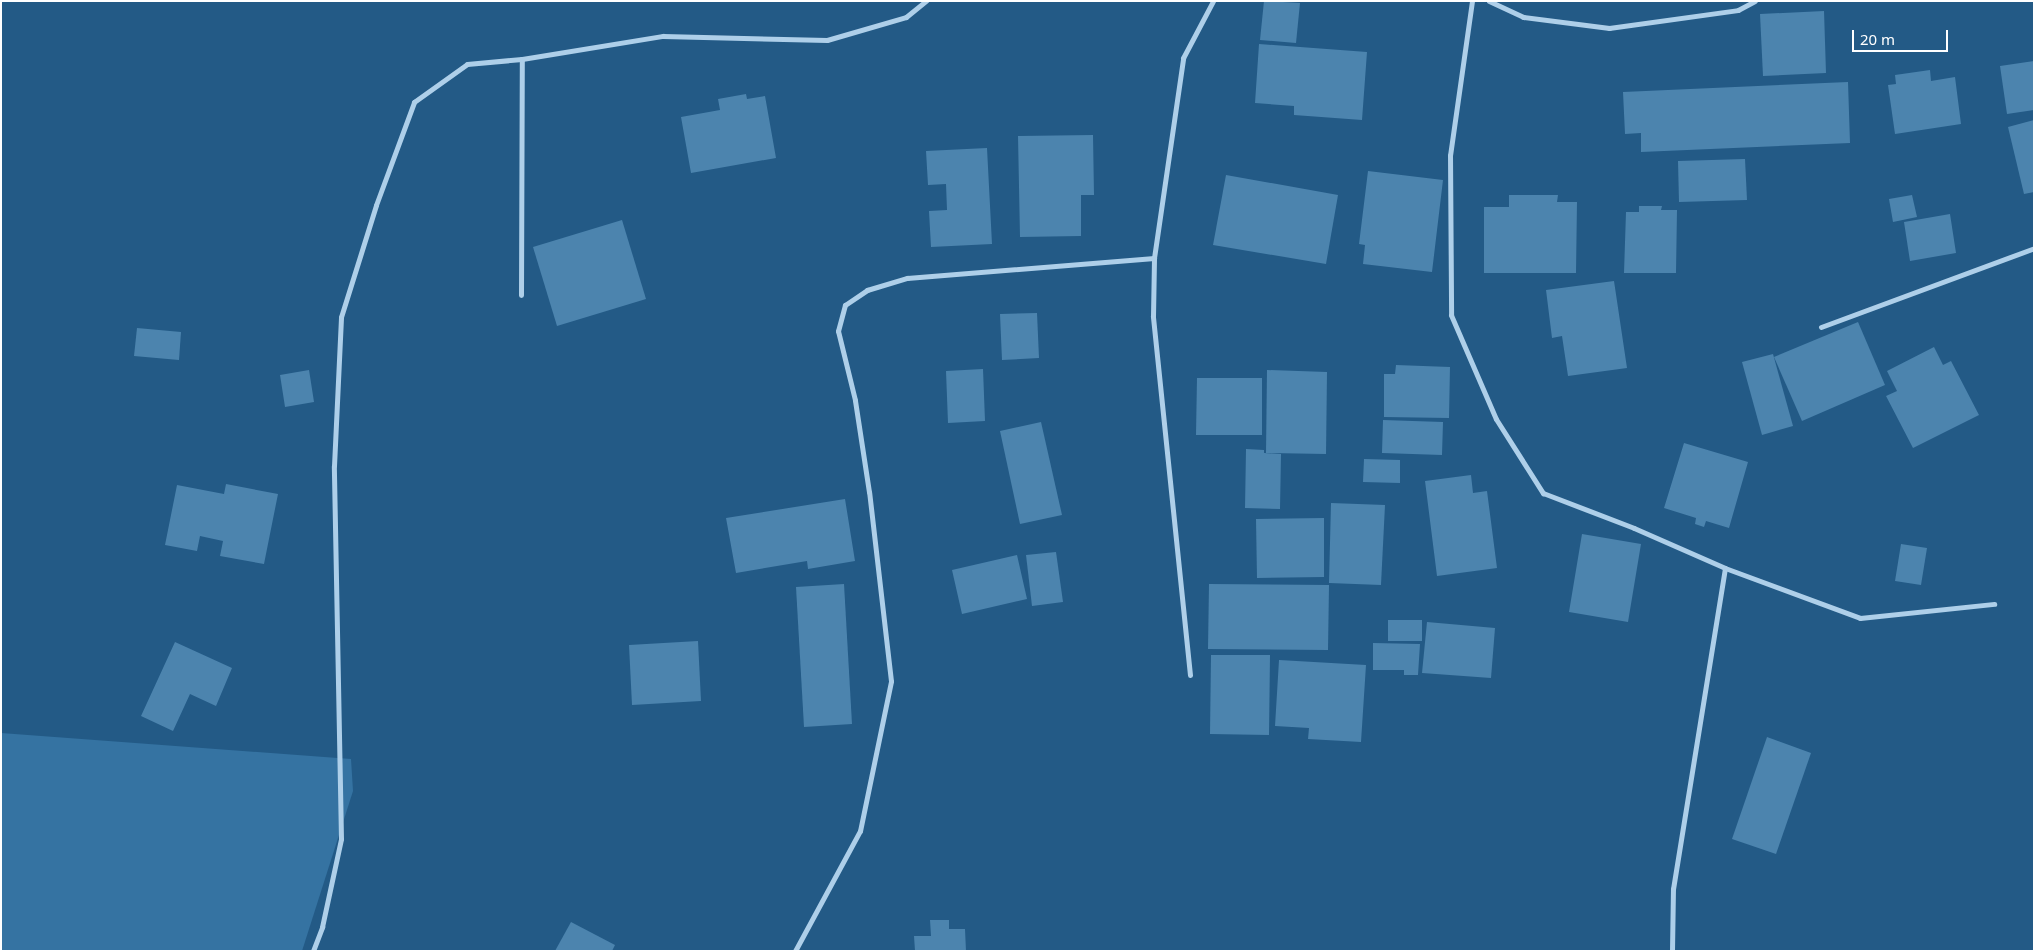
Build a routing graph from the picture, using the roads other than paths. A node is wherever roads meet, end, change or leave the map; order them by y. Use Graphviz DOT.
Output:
graph roads {
  1 [pos="926,1"];
  2 [pos="1213,1"];
  3 [pos="1472,1"];
  4 [pos="1489,1"];
  5 [pos="1755,1"];
  6 [pos="522,59"];
  7 [pos="2034,248"];
  8 [pos="1154,258"];
  9 [pos="521,295"];
  10 [pos="1821,326"];
  11 [pos="1725,568"];
  12 [pos="1994,604"];
  13 [pos="1190,675"];
  14 [pos="313,951"];
  15 [pos="795,951"];
  16 [pos="1672,951"];
  1 -- 6 [label="street"];
  2 -- 8 [label="street"];
  3 -- 11 [label="street"];
  4 -- 5 [label="street"];
  6 -- 9 [label="street"];
  6 -- 14 [label="street"];
  7 -- 10 [label="street"];
  8 -- 13 [label="street"];
  8 -- 15 [label="street"];
  11 -- 12 [label="street"];
  11 -- 16 [label="street"];
}
